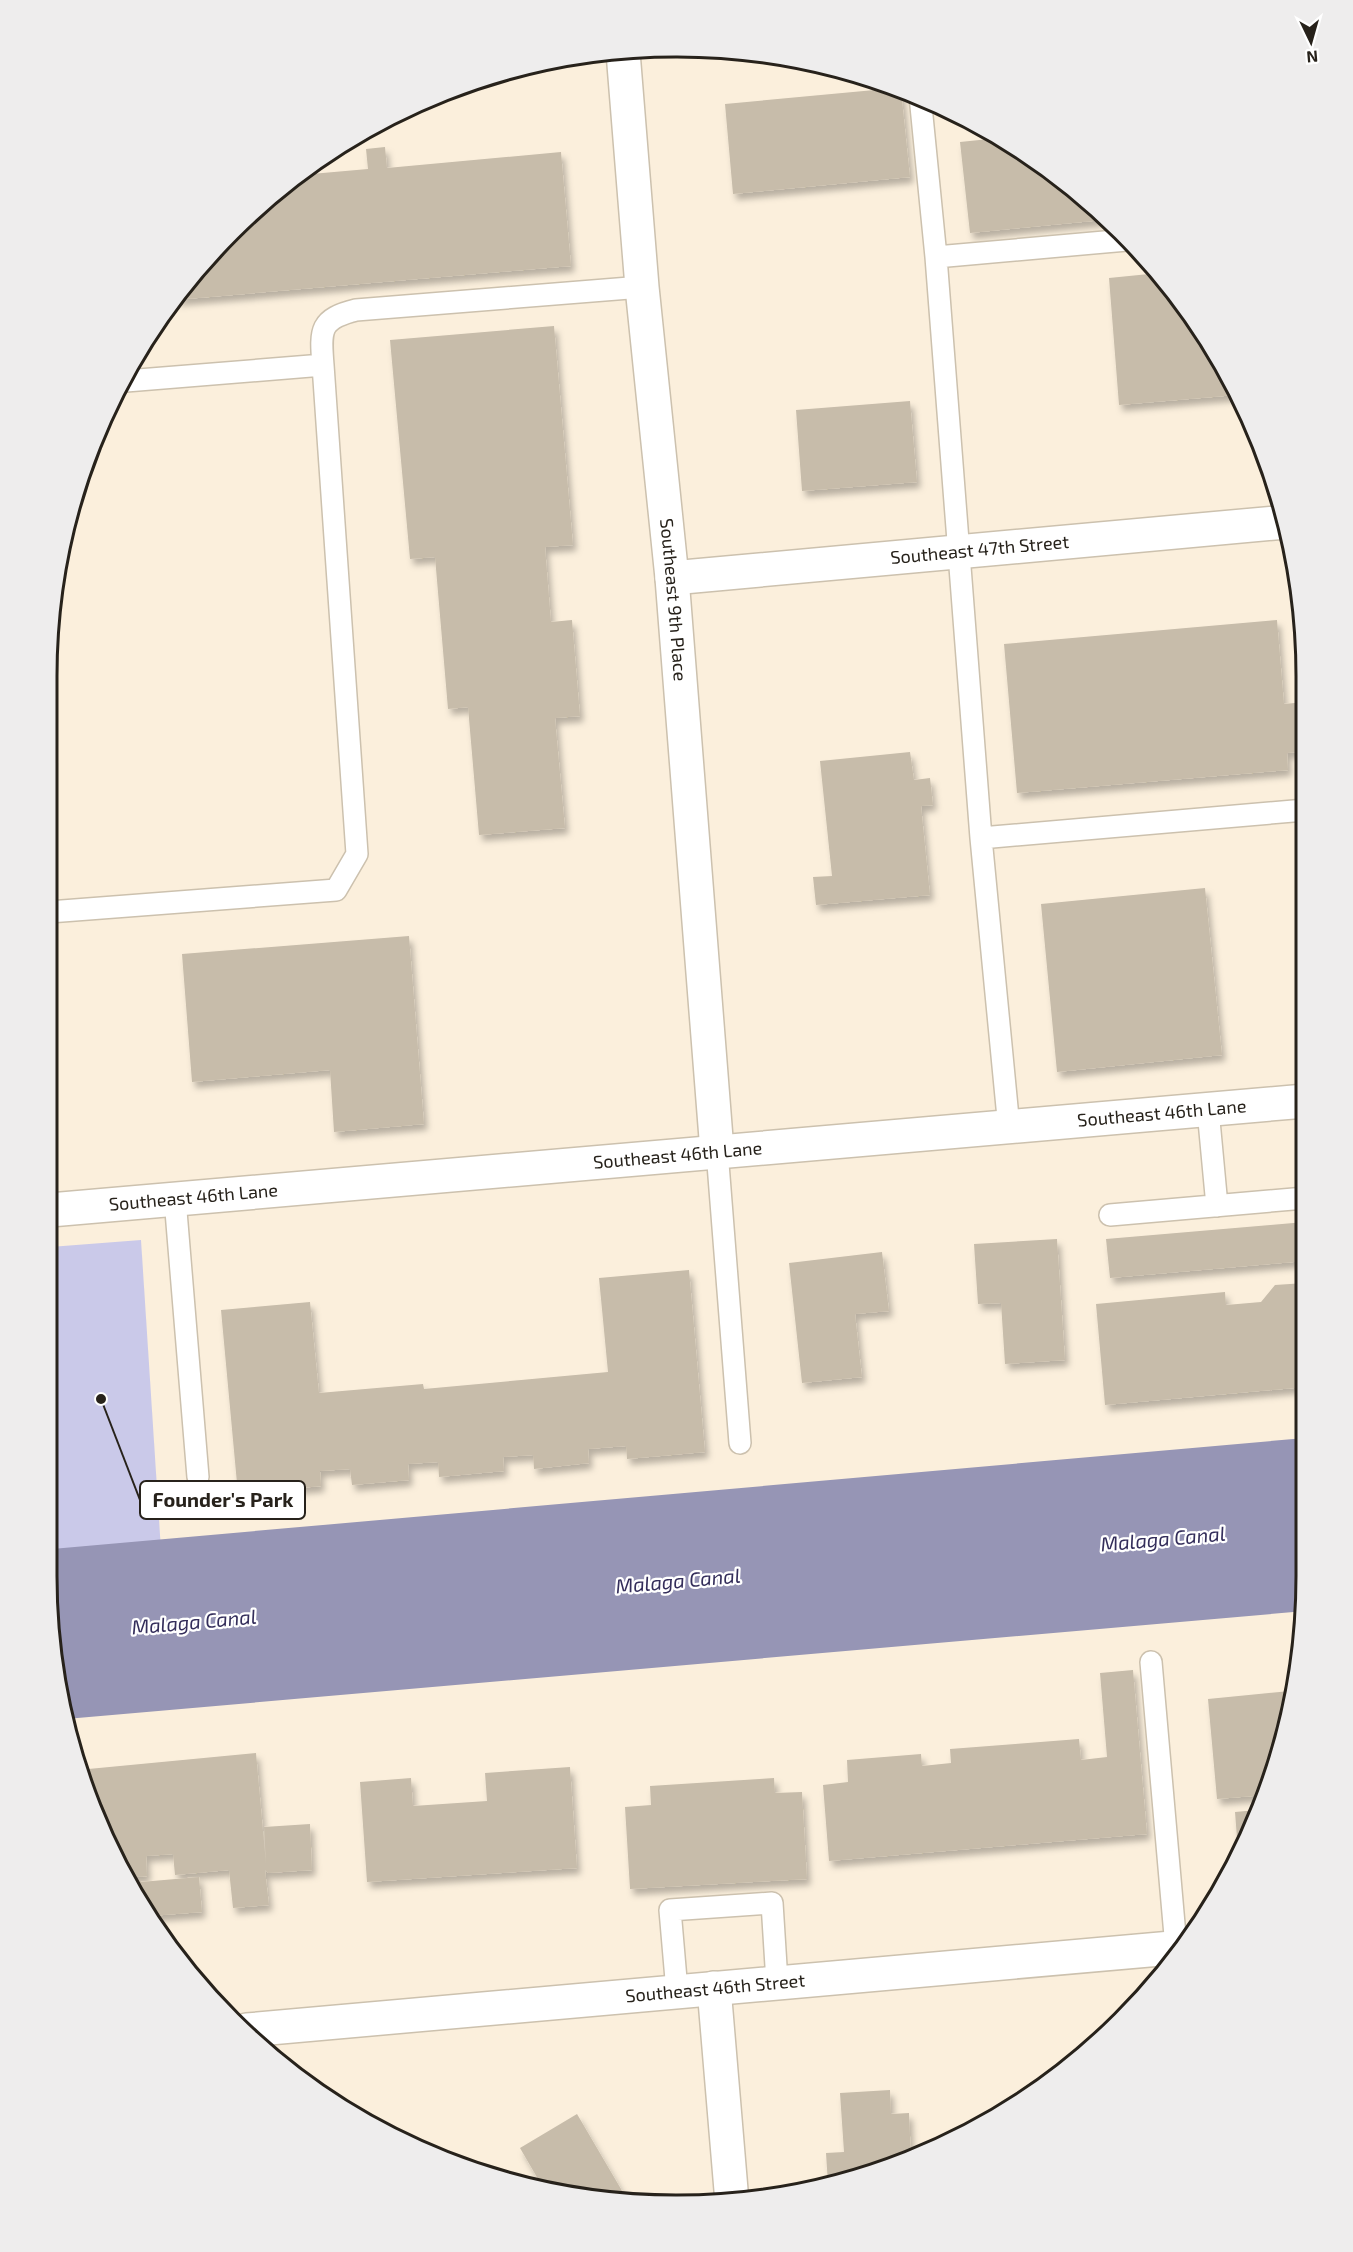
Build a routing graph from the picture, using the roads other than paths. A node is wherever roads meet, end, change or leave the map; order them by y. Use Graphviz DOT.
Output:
graph roads {
  1 [pos="624,59"];
  2 [pos="921,107"];
  3 [pos="1117,241"];
  4 [pos="936,257"];
  5 [pos="642,287"];
  6 [pos="323,365"];
  7 [pos="133,380"];
  8 [pos="1277,523"];
  9 [pos="960,552"];
  10 [pos="672,578"];
  11 [pos="1296,811"];
  12 [pos="981,838"];
  13 [pos="57,911"];
  14 [pos="1296,1102"];
  15 [pos="1208,1110"];
  16 [pos="1009,1128"];
  17 [pos="717,1151"];
  18 [pos="175,1199"];
  19 [pos="1296,1199"];
  20 [pos="1217,1206"];
  21 [pos="57,1209"];
  22 [pos="1110,1215"];
  23 [pos="740,1443"];
  24 [pos="198,1477"];
  25 [pos="1151,1662"];
  26 [pos="1179,1938"];
  27 [pos="1172,1948"];
  28 [pos="777,1982"];
  29 [pos="714,1988"];
  30 [pos="677,1991"];
  31 [pos="255,2029"];
  32 [pos="731,2193"];
  1 -- 5 [label="street, Southeast 9th Place"];
  2 -- 4 [label="lane"];
  3 -- 4 [label="lane"];
  4 -- 9 [label="lane"];
  5 -- 6 [label="lane"];
  5 -- 10 [label="street, Southeast 9th Place"];
  6 -- 7 [label="lane"];
  6 -- 13 [label="lane"];
  8 -- 9 [label="street, Southeast 47th Street"];
  9 -- 10 [label="street, Southeast 47th Street"];
  9 -- 12 [label="lane"];
  10 -- 17 [label="street, Southeast 9th Place"];
  11 -- 12 [label="lane"];
  12 -- 16 [label="lane"];
  14 -- 15 [label="street, Southeast 46th Lane"];
  15 -- 16 [label="street, Southeast 46th Lane"];
  15 -- 20 [label="lane"];
  16 -- 17 [label="street, Southeast 46th Lane"];
  17 -- 18 [label="street, Southeast 46th Lane"];
  17 -- 23 [label="lane"];
  18 -- 21 [label="street, Southeast 46th Lane"];
  18 -- 24 [label="lane"];
  19 -- 20 [label="lane"];
  20 -- 22 [label="lane"];
  25 -- 26 [label="lane"];
  27 -- 28 [label="street, Southeast 46th Street"];
  28 -- 29 [label="street, Southeast 46th Street"];
  28 -- 30 [label="lane"];
  29 -- 30 [label="street, Southeast 46th Street"];
  29 -- 32 [label="street"];
  30 -- 31 [label="street, Southeast 46th Street"];
}
